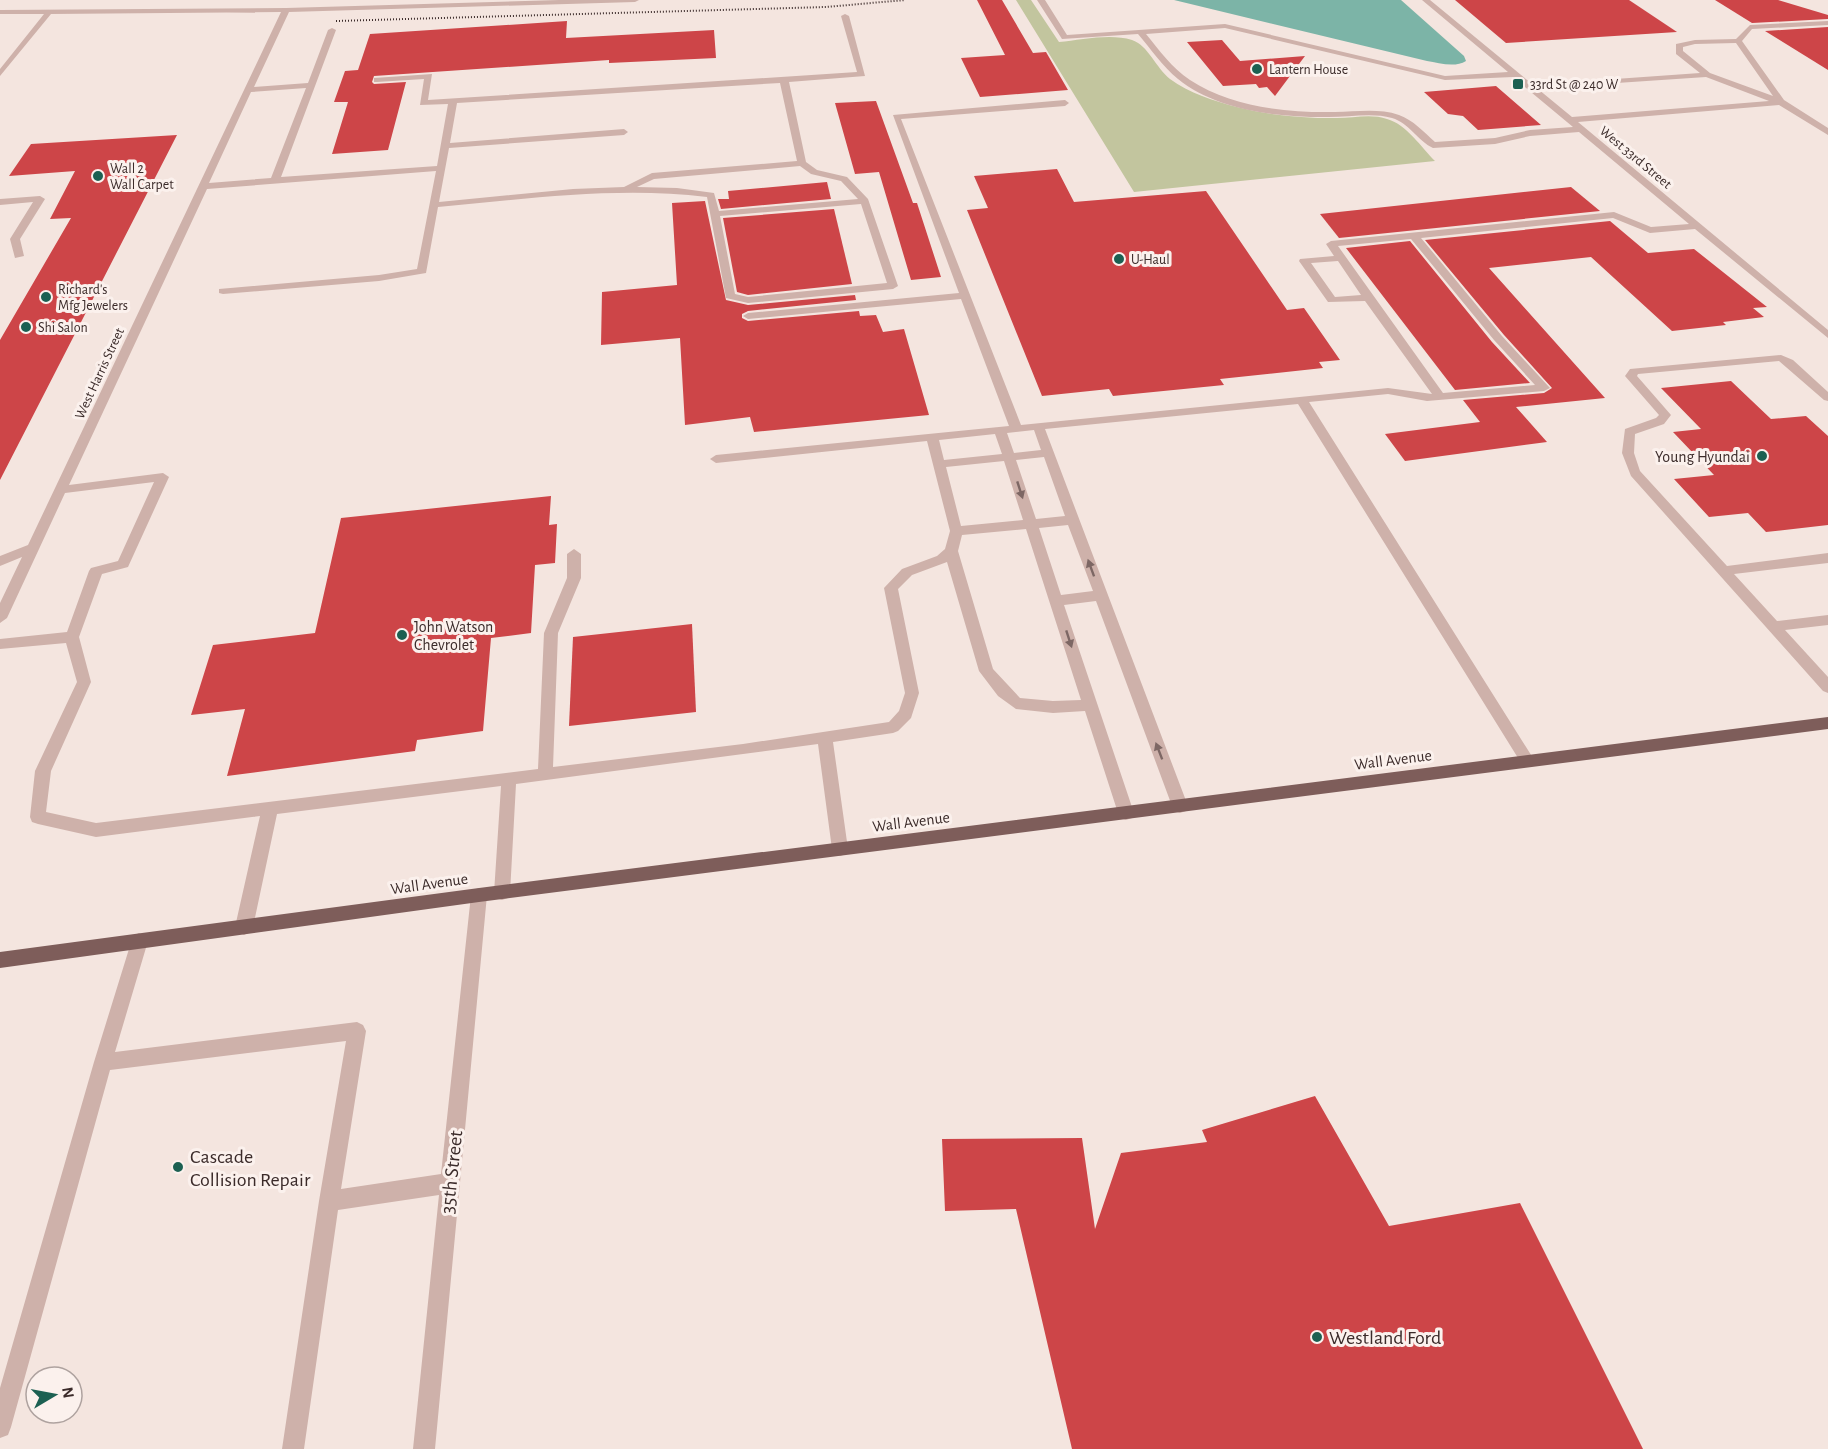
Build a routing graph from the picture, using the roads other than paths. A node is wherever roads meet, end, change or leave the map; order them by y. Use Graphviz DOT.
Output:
graph roads {
  1 [pos="635,0"];
  2 [pos="1041,0"];
  3 [pos="1426,0"];
  4 [pos="286,10"];
  5 [pos="0,12"];
  6 [pos="49,12"];
  7 [pos="845,16"];
  8 [pos="1828,23"];
  9 [pos="332,30"];
  10 [pos="1140,32"];
  11 [pos="1738,41"];
  12 [pos="0,74"];
  13 [pos="1515,74"];
  14 [pos="1707,75"];
  15 [pos="377,80"];
  16 [pos="784,80"];
  17 [pos="1587,83"];
  18 [pos="310,85"];
  19 [pos="249,90"];
  20 [pos="453,101"];
  21 [pos="1781,102"];
  22 [pos="1065,103"];
  23 [pos="1570,120"];
  24 [pos="1581,129"];
  25 [pos="624,132"];
  26 [pos="1828,132"];
  27 [pos="444,146"];
  28 [pos="802,163"];
  29 [pos="440,168"];
  30 [pos="275,180"];
  31 [pos="204,186"];
  32 [pos="623,189"];
  33 [pos="865,201"];
  34 [pos="0,202"];
  35 [pos="433,205"];
  36 [pos="714,214"];
  37 [pos="1698,226"];
  38 [pos="1414,236"];
  39 [pos="19,256"];
  40 [pos="1341,258"];
  41 [pos="223,291"];
  42 [pos="965,297"];
  43 [pos="1369,298"];
  44 [pos="748,316"];
  45 [pos="1828,334"];
  46 [pos="1440,397"];
  47 [pos="1828,398"];
  48 [pos="1302,400"];
  49 [pos="1038,426"];
  50 [pos="1016,428"];
  51 [pos="1000,430"];
  52 [pos="932,437"];
  53 [pos="1048,453"];
  54 [pos="1008,457"];
  55 [pos="716,459"];
  56 [pos="939,464"];
  57 [pos="60,490"];
  58 [pos="1073,520"];
  59 [pos="1030,524"];
  60 [pos="956,531"];
  61 [pos="33,548"];
  62 [pos="951,551"];
  63 [pos="574,554"];
  64 [pos="1828,558"];
  65 [pos="0,561"];
  66 [pos="1723,571"];
  67 [pos="1102,596"];
  68 [pos="1056,601"];
  69 [pos="0,618"];
  70 [pos="1828,620"];
  71 [pos="1773,627"];
  72 [pos="72,637"];
  73 [pos="0,644"];
  74 [pos="1828,687"];
  75 [pos="1090,705"];
  76 [pos="1828,723"];
  77 [pos="825,738"];
  78 [pos="1528,762"];
  79 [pos="545,774"];
  80 [pos="510,778"];
  81 [pos="1180,806"];
  82 [pos="270,808"];
  83 [pos="1126,813"];
  84 [pos="840,849"];
  85 [pos="502,893"];
  86 [pos="479,896"];
  87 [pos="244,927"];
  88 [pos="139,941"];
  89 [pos="0,960"];
  90 [pos="103,1062"];
  91 [pos="450,1183"];
  92 [pos="328,1201"];
  93 [pos="0,1427"];
  94 [pos="294,1449"];
  95 [pos="424,1449"];
  1 -- 4 [label="street"];
  2 -- 10 [label="street"];
  3 -- 13 [label="street, West 33rd Street"];
  4 -- 6 [label="street"];
  4 -- 19 [label="street, West Harris Street"];
  5 -- 6 [label="street"];
  6 -- 12 [label="street"];
  7 -- 16 [label="street"];
  8 -- 11 [label="street"];
  9 -- 18 [label="street"];
  10 -- 13 [label="street"];
  10 -- 24 [label="street"];
  11 -- 14 [label="street"];
  11 -- 21 [label="street"];
  13 -- 23 [label="street, West 33rd Street"];
  14 -- 17 [label="street"];
  14 -- 21 [label="street"];
  15 -- 20 [label="street"];
  16 -- 20 [label="street"];
  16 -- 28 [label="street"];
  18 -- 19 [label="street"];
  18 -- 30 [label="street"];
  19 -- 31 [label="street, West Harris Street"];
  20 -- 27 [label="street"];
  21 -- 23 [label="street"];
  21 -- 26 [label="street"];
  22 -- 42 [label="street"];
  23 -- 24 [label="street, West 33rd Street"];
  24 -- 37 [label="street, West 33rd Street"];
  25 -- 27 [label="street"];
  27 -- 29 [label="street"];
  28 -- 32 [label="street"];
  28 -- 33 [label="street"];
  29 -- 30 [label="street"];
  29 -- 35 [label="street"];
  30 -- 31 [label="street"];
  31 -- 57 [label="street, West Harris Street"];
  32 -- 35 [label="street"];
  32 -- 36 [label="street"];
  33 -- 36 [label="street"];
  33 -- 36 [label="street"];
  34 -- 39 [label="street"];
  35 -- 41 [label="street"];
  37 -- 38 [label="street"];
  37 -- 45 [label="street, West 33rd Street"];
  38 -- 40 [label="street"];
  38 -- 46 [label="street"];
  40 -- 43 [label="street"];
  40 -- 43 [label="street"];
  42 -- 44 [label="street"];
  42 -- 50 [label="street"];
  43 -- 46 [label="street"];
  46 -- 48 [label="street"];
  47 -- 66 [label="street"];
  48 -- 49 [label="street"];
  48 -- 78 [label="street"];
  49 -- 50 [label="street"];
  49 -- 53 [label="street"];
  50 -- 51 [label="street"];
  51 -- 52 [label="street"];
  51 -- 54 [label="street"];
  52 -- 55 [label="street"];
  52 -- 56 [label="street"];
  53 -- 54 [label="street"];
  53 -- 58 [label="street"];
  54 -- 56 [label="street"];
  54 -- 59 [label="street, one-way"];
  56 -- 60 [label="street"];
  57 -- 61 [label="street, West Harris Street"];
  57 -- 72 [label="street"];
  58 -- 59 [label="street"];
  67 -- 58 [label="street, one-way"];
  59 -- 60 [label="street"];
  59 -- 68 [label="street"];
  60 -- 62 [label="street"];
  61 -- 65 [label="street"];
  61 -- 69 [label="street, West Harris Street"];
  62 -- 75 [label="street"];
  62 -- 77 [label="street"];
  63 -- 79 [label="street"];
  64 -- 66 [label="street"];
  66 -- 71 [label="street"];
  67 -- 68 [label="street"];
  81 -- 67 [label="street, one-way"];
  68 -- 75 [label="street, one-way"];
  70 -- 71 [label="street"];
  71 -- 74 [label="street"];
  72 -- 73 [label="street"];
  72 -- 82 [label="street"];
  75 -- 83 [label="street"];
  76 -- 78 [label="main road, Wall Avenue"];
  77 -- 79 [label="street"];
  77 -- 84 [label="street"];
  78 -- 81 [label="main road, Wall Avenue"];
  79 -- 80 [label="street"];
  80 -- 82 [label="street"];
  80 -- 85 [label="street"];
  81 -- 83 [label="main road, Wall Avenue"];
  82 -- 87 [label="street"];
  83 -- 84 [label="main road, Wall Avenue"];
  84 -- 85 [label="main road, Wall Avenue"];
  85 -- 86 [label="main road, Wall Avenue"];
  86 -- 87 [label="main road, Wall Avenue"];
  86 -- 91 [label="street, 35th Street"];
  87 -- 88 [label="main road, Wall Avenue"];
  88 -- 89 [label="main road, Wall Avenue"];
  88 -- 90 [label="street"];
  90 -- 92 [label="street"];
  90 -- 93 [label="street"];
  91 -- 92 [label="street"];
  91 -- 95 [label="street, 35th Street"];
  92 -- 94 [label="street"];
}
